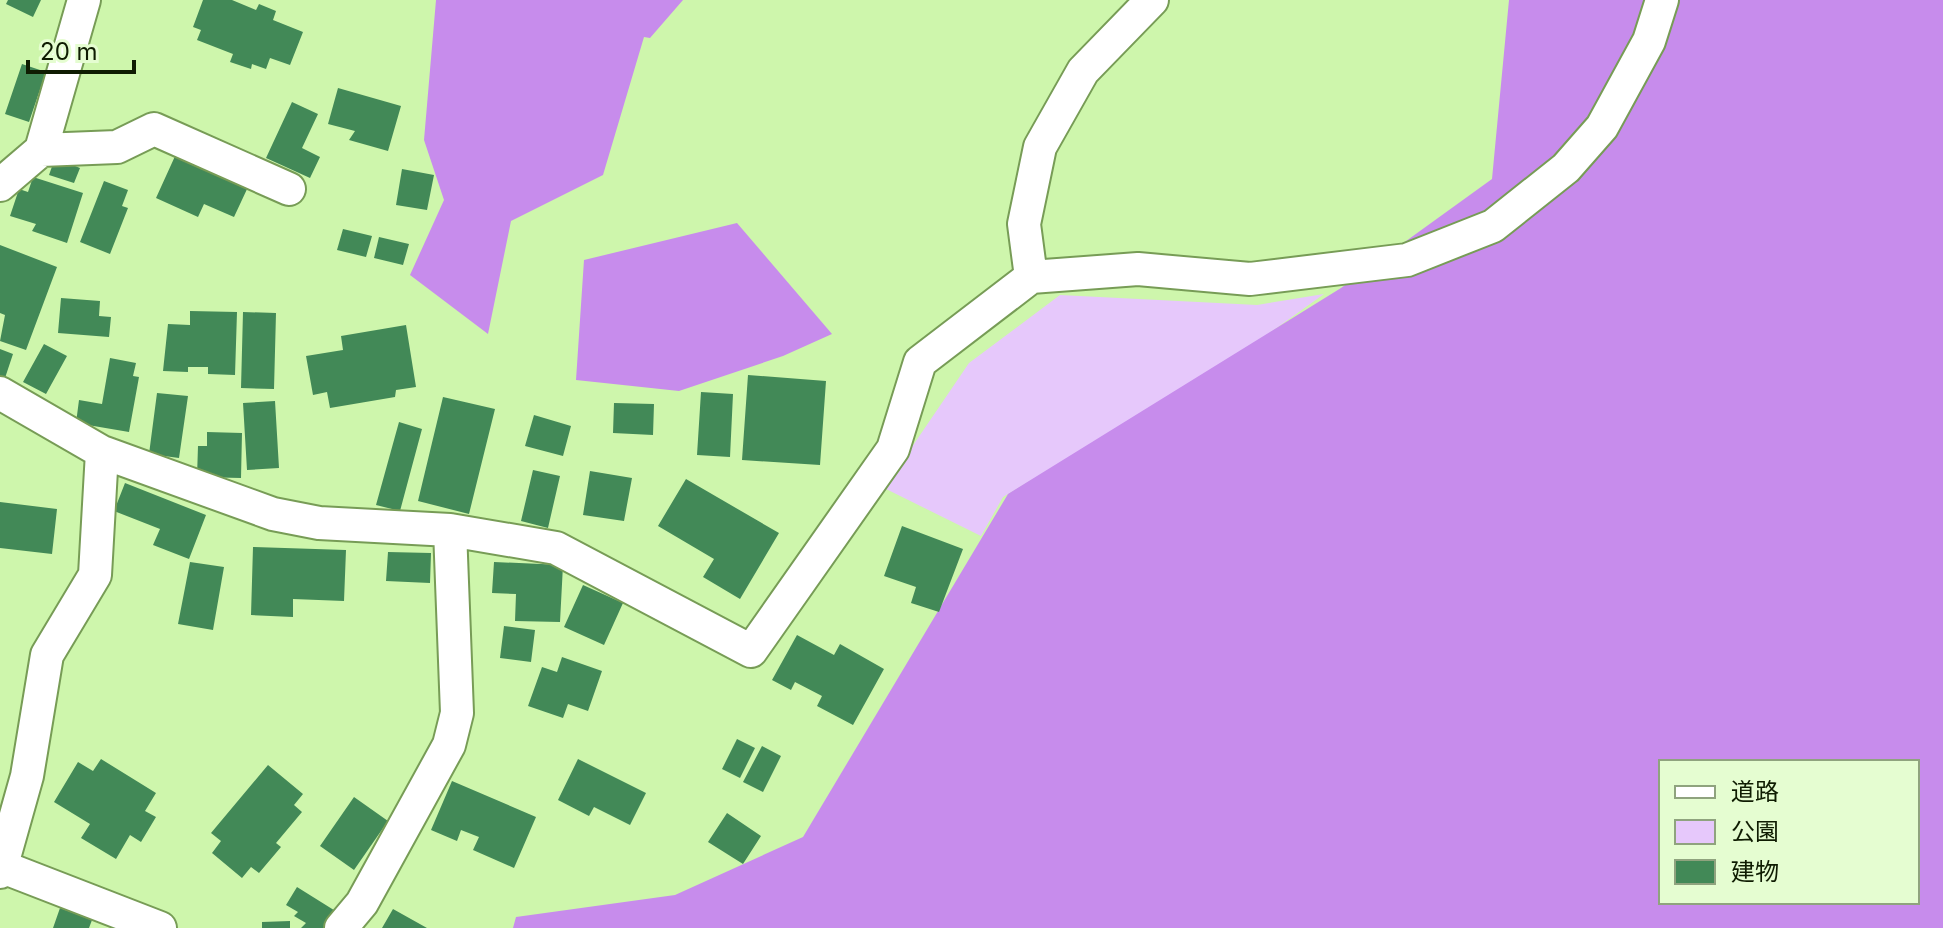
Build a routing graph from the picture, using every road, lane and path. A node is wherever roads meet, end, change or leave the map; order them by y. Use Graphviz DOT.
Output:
graph roads {
  1 [pos="84,0"];
  2 [pos="1152,0"];
  3 [pos="1662,0"];
  4 [pos="41,150"];
  5 [pos="0,185"];
  6 [pos="289,189"];
  7 [pos="1031,277"];
  8 [pos="0,393"];
  9 [pos="102,452"];
  10 [pos="450,530"];
  11 [pos="1,868"];
  12 [pos="160,928"];
  13 [pos="341,928"];
  1 -- 4 [label="street"];
  2 -- 7 [label="street"];
  3 -- 7 [label="street"];
  4 -- 5 [label="street"];
  4 -- 6 [label="street"];
  7 -- 10 [label="street"];
  8 -- 9 [label="street"];
  9 -- 10 [label="street"];
  9 -- 11 [label="street"];
  10 -- 13 [label="street"];
  11 -- 12 [label="street"];
}
